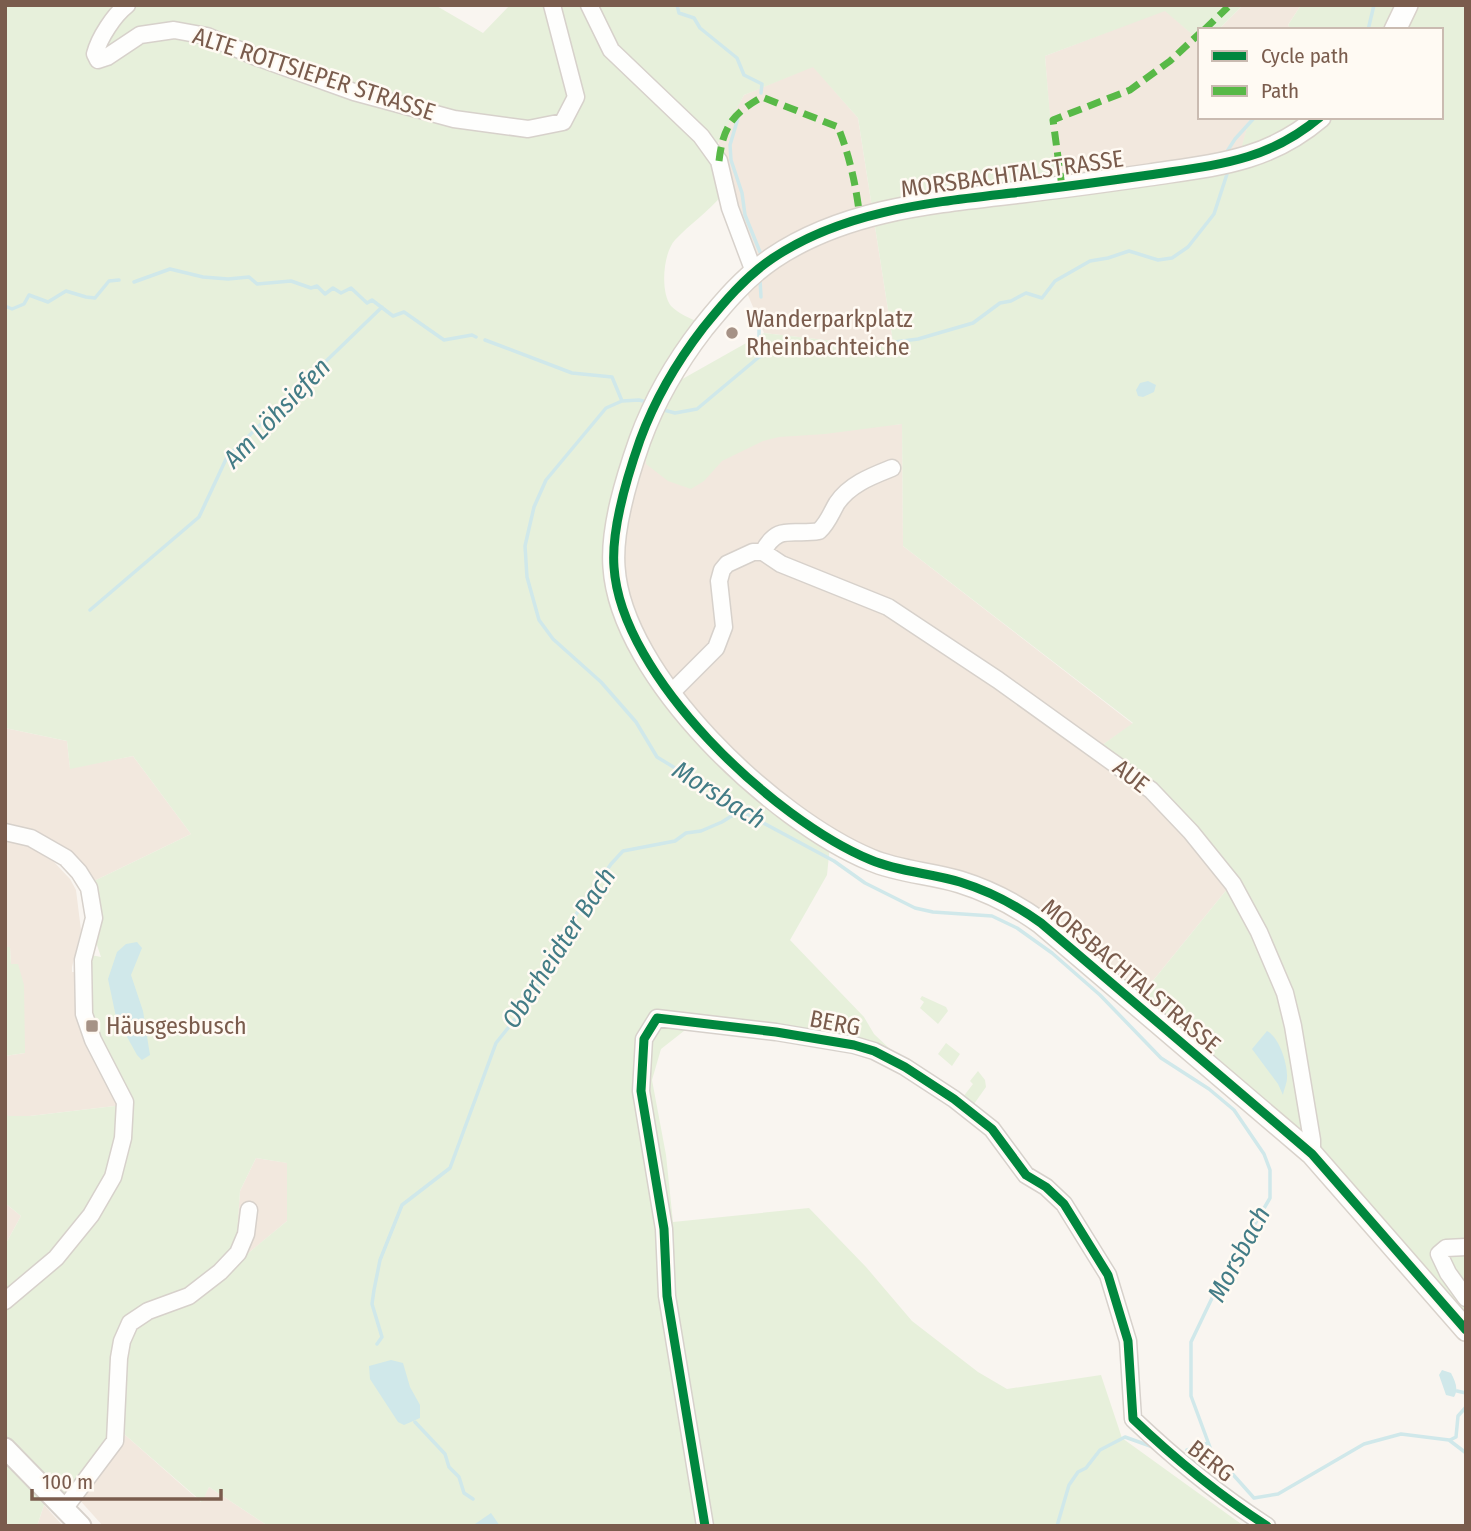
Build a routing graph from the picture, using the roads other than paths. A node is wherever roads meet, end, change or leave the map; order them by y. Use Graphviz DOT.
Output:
graph roads {
  1 [pos="127,5"];
  2 [pos="552,5"];
  3 [pos="589,5"];
  4 [pos="1408,5"];
  5 [pos="1396,28"];
  6 [pos="1317,119"];
  7 [pos="754,272"];
  8 [pos="892,468"];
  9 [pos="763,552"];
  10 [pos="670,694"];
  11 [pos="5,832"];
  12 [pos="1312,1154"];
  13 [pos="249,1210"];
  14 [pos="1466,1248"];
  15 [pos="1466,1298"];
  16 [pos="5,1301"];
  17 [pos="1466,1330"];
  18 [pos="5,1448"];
  19 [pos="64,1509"];
  20 [pos="81,1526"];
  21 [pos="705,1526"];
  22 [pos="1267,1526"];
  1 -- 2 [label="street, ALTE ROTTSIEPER STRASSE"];
  3 -- 7 [label="street"];
  4 -- 5 [label="main road"];
  6 -- 7 [label="main road, MORSBACHTALSTRASSE"];
  7 -- 10 [label="main road, MORSBACHTALSTRASSE"];
  8 -- 9 [label="street"];
  9 -- 10 [label="street"];
  9 -- 12 [label="street, AUE"];
  10 -- 12 [label="main road, MORSBACHTALSTRASSE"];
  11 -- 16 [label="street"];
  12 -- 17 [label="main road, MORSBACHTALSTRASSE"];
  13 -- 19 [label="street"];
  14 -- 15 [label="street"];
  18 -- 19 [label="street"];
  19 -- 20 [label="street"];
  21 -- 22 [label="street, BERG"];
}
